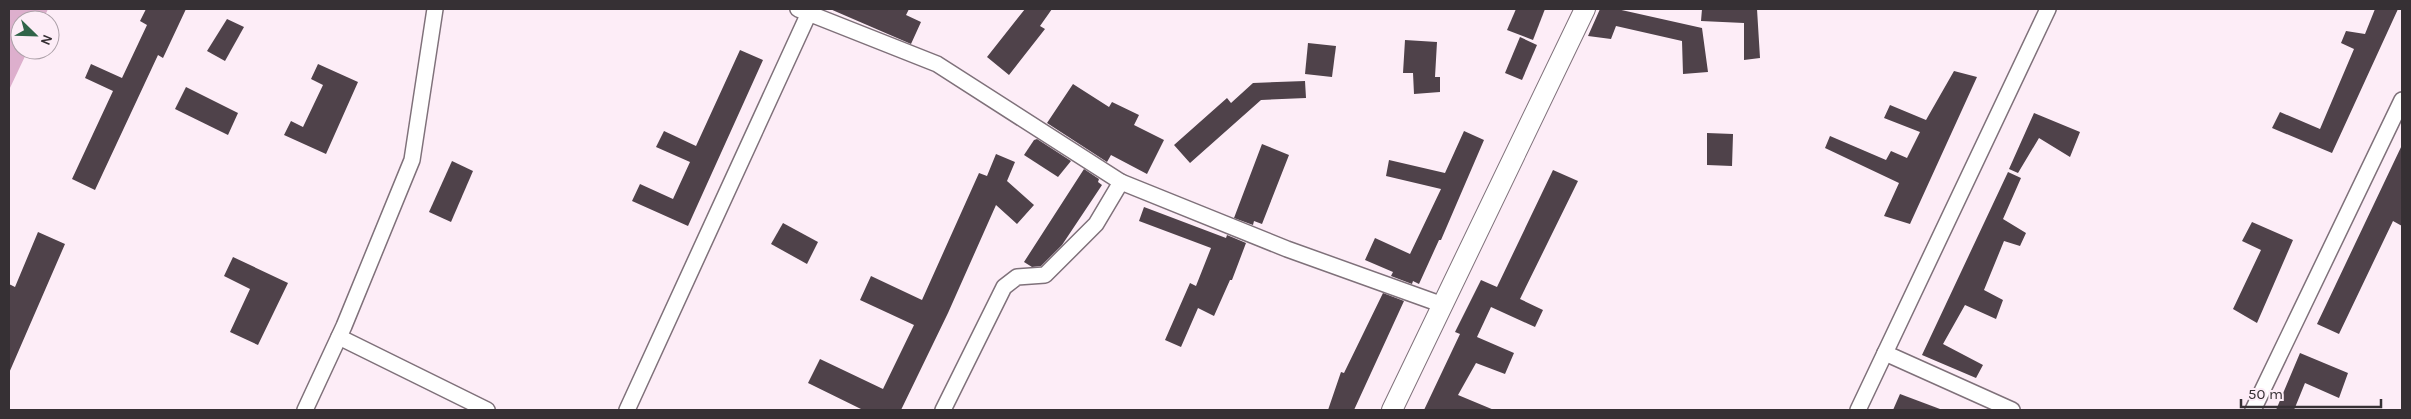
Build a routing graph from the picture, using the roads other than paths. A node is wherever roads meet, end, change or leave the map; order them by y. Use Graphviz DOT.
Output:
graph roads {
  1 [pos="435,9"];
  2 [pos="1585,9"];
  3 [pos="2048,9"];
  4 [pos="804,11"];
  5 [pos="2402,100"];
  6 [pos="1120,182"];
  7 [pos="1443,305"];
  8 [pos="339,337"];
  9 [pos="1885,353"];
  10 [pos="305,410"];
  11 [pos="487,410"];
  12 [pos="627,410"];
  13 [pos="943,410"];
  14 [pos="1392,410"];
  15 [pos="1858,410"];
  16 [pos="2012,410"];
  17 [pos="2253,410"];
  1 -- 8 [label="street"];
  2 -- 7 [label="street"];
  3 -- 9 [label="street"];
  4 -- 6 [label="street"];
  4 -- 12 [label="street"];
  5 -- 17 [label="street"];
  6 -- 7 [label="street"];
  6 -- 13 [label="street"];
  7 -- 14 [label="street"];
  8 -- 10 [label="street"];
  8 -- 11 [label="street"];
  9 -- 15 [label="street"];
  9 -- 16 [label="street"];
}
